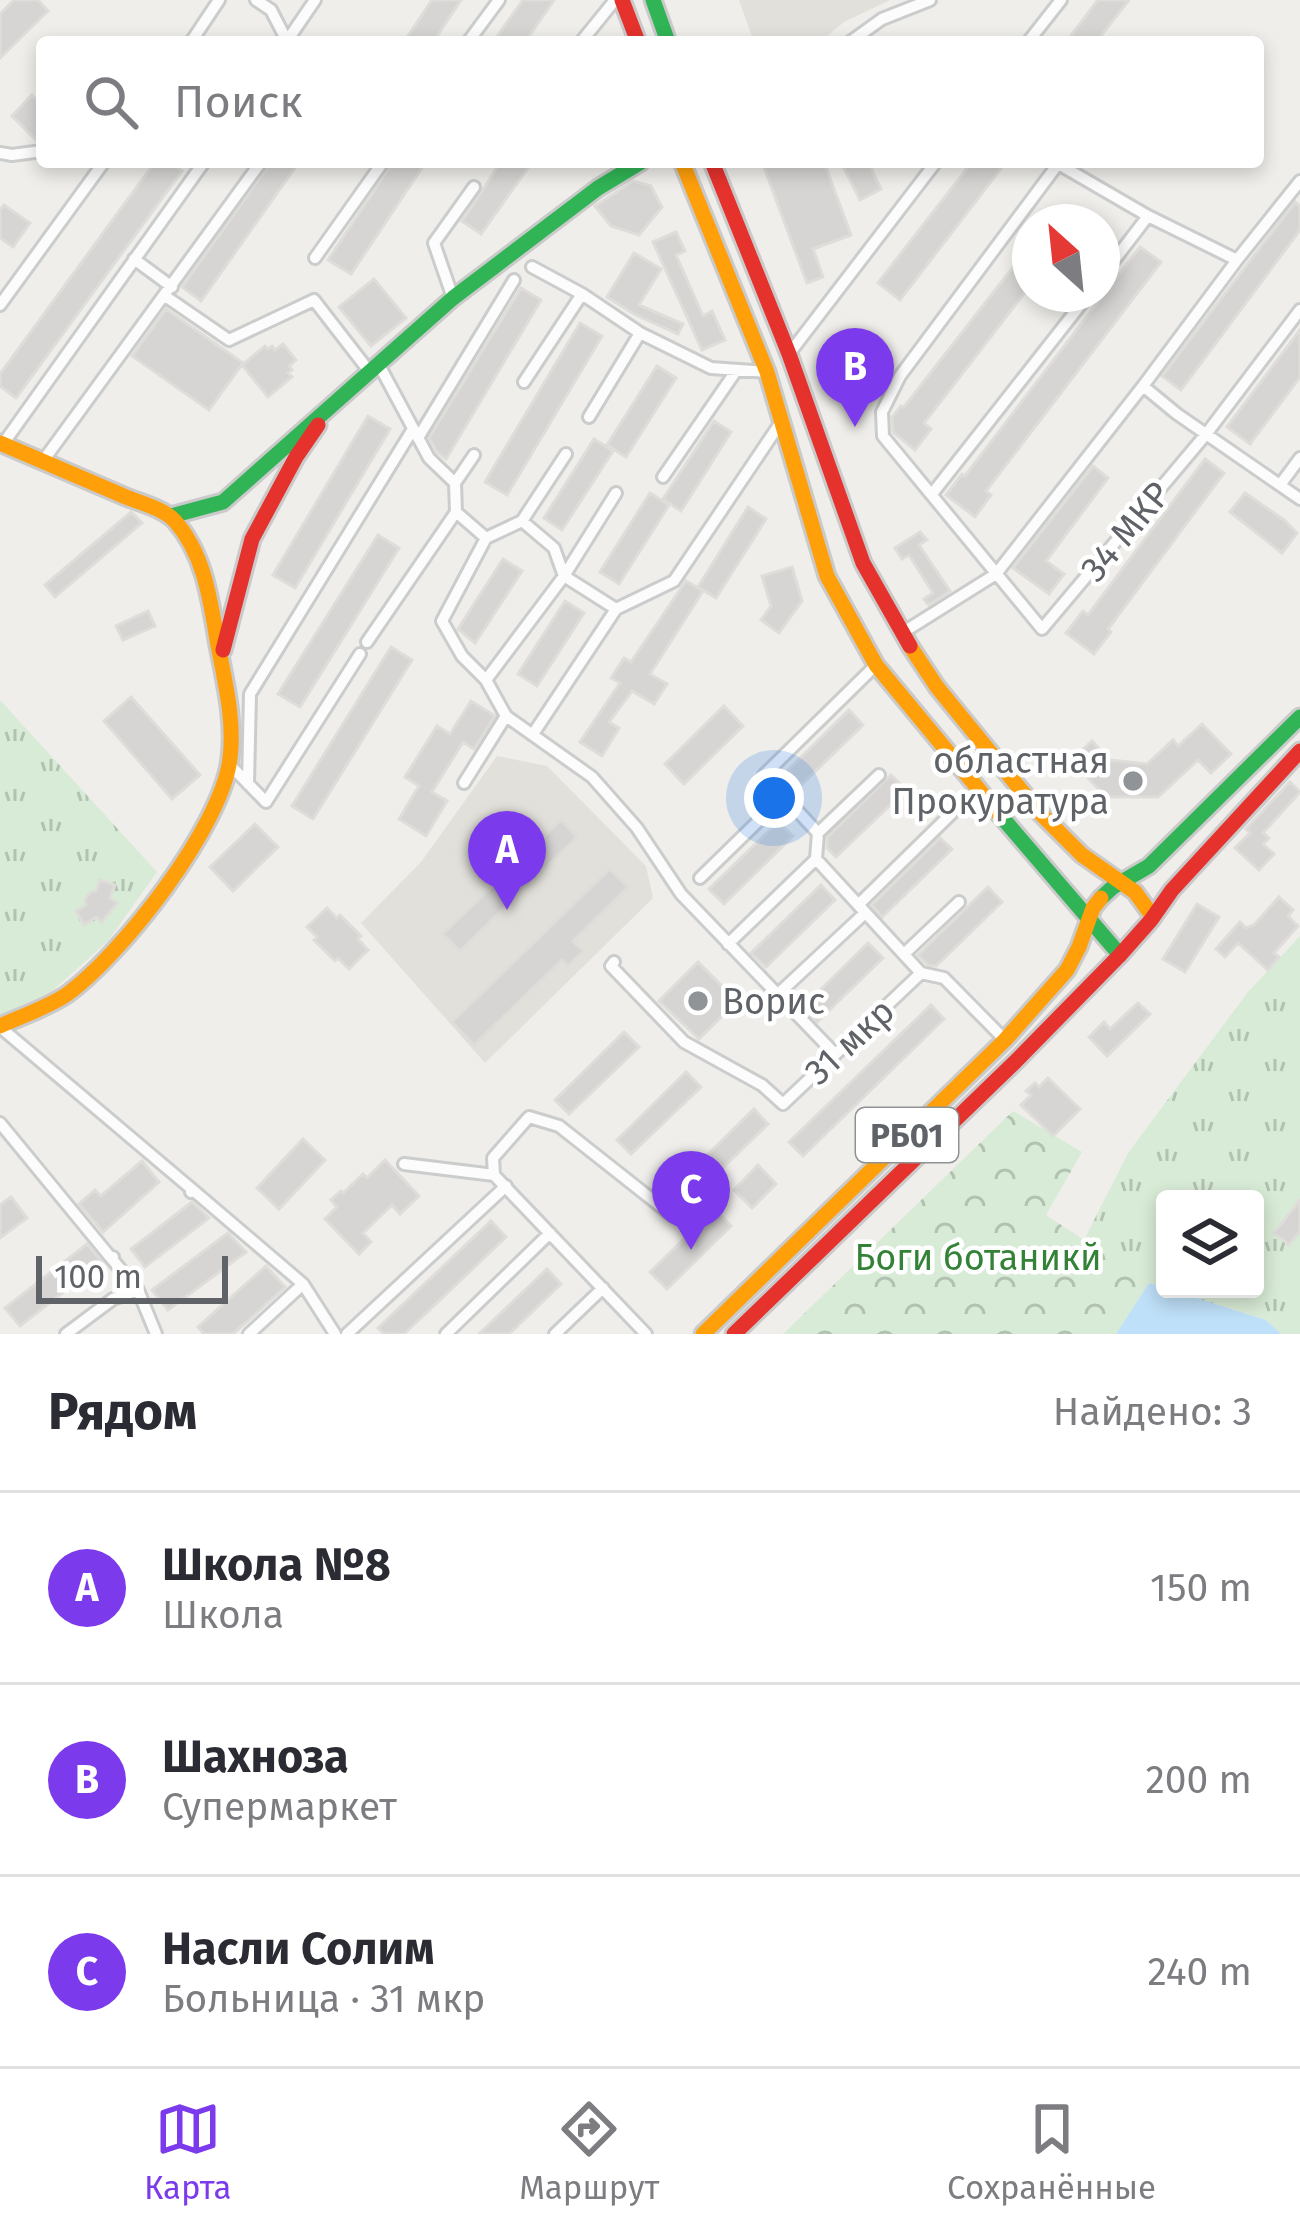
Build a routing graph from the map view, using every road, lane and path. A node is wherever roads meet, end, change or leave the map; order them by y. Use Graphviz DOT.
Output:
graph roads {
  1 [pos="219,0"];
  2 [pos="256,0"];
  3 [pos="315,0"];
  4 [pos="619,0"];
  5 [pos="653,0"];
  6 [pos="930,0"];
  7 [pos="1061,0"];
  8 [pos="495,5"];
  9 [pos="195,36"];
  10 [pos="284,36"];
  11 [pos="291,36"];
  12 [pos="472,36"];
  13 [pos="586,36"];
  14 [pos="635,36"];
  15 [pos="666,36"];
  16 [pos="858,36"];
  17 [pos="1033,36"];
  18 [pos="36,152"];
  19 [pos="0,153"];
  20 [pos="100,168"];
  21 [pos="200,168"];
  22 [pos="257,168"];
  23 [pos="378,168"];
  24 [pos="631,168"];
  25 [pos="684,168"];
  26 [pos="714,168"];
  27 [pos="931,168"];
  28 [pos="1053,168"];
  29 [pos="1066,168"];
  30 [pos="1300,181"];
  31 [pos="474,187"];
  32 [pos="1148,216"];
  33 [pos="1120,253"];
  34 [pos="316,258"];
  35 [pos="134,259"];
  36 [pos="1237,260"];
  37 [pos="532,267"];
  38 [pos="514,280"];
  39 [pos="168,291"];
  40 [pos="582,294"];
  41 [pos="453,298"];
  42 [pos="0,305"];
  43 [pos="1300,310"];
  44 [pos="1075,312"];
  45 [pos="640,333"];
  46 [pos="789,353"];
  47 [pos="374,367"];
  48 [pos="736,371"];
  49 [pos="767,372"];
  50 [pos="524,382"];
  51 [pos="1144,386"];
  52 [pos="589,417"];
  53 [pos="783,419"];
  54 [pos="416,433"];
  55 [pos="1207,433"];
  56 [pos="1,443"];
  57 [pos="566,454"];
  58 [pos="474,455"];
  59 [pos="1300,458"];
  60 [pos="43,461"];
  61 [pos="663,478"];
  62 [pos="455,483"];
  63 [pos="1280,485"];
  64 [pos="616,493"];
  65 [pos="932,494"];
  66 [pos="1300,500"];
  67 [pos="456,512"];
  68 [pos="171,516"];
  69 [pos="522,521"];
  70 [pos="485,538"];
  71 [pos="996,574"];
  72 [pos="564,576"];
  73 [pos="616,609"];
  74 [pos="902,633"];
  75 [pos="367,642"];
  76 [pos="360,654"];
  77 [pos="220,660"];
  78 [pos="876,665"];
  79 [pos="486,680"];
  80 [pos="506,716"];
  81 [pos="1300,717"];
  82 [pos="532,734"];
  83 [pos="1300,751"];
  84 [pos="230,765"];
  85 [pos="879,775"];
  86 [pos="464,783"];
  87 [pos="248,784"];
  88 [pos="783,796"];
  89 [pos="952,813"];
  90 [pos="818,833"];
  91 [pos="816,860"];
  92 [pos="700,878"];
  93 [pos="1123,883"];
  94 [pos="959,902"];
  95 [pos="861,909"];
  96 [pos="1153,917"];
  97 [pos="1089,920"];
  98 [pos="728,944"];
  99 [pos="904,954"];
  100 [pos="1120,955"];
  101 [pos="613,964"];
  102 [pos="921,973"];
  103 [pos="778,994"];
  104 [pos="0,1027"];
  105 [pos="1005,1040"];
  106 [pos="835,1054"];
  107 [pos="0,1123"];
  108 [pos="404,1164"];
  109 [pos="494,1175"];
  110 [pos="506,1186"];
  111 [pos="673,1216"];
  112 [pos="550,1233"];
  113 [pos="303,1284"];
  114 [pos="603,1288"];
  115 [pos="138,1290"];
  116 [pos="66,1334"];
  117 [pos="156,1334"];
  118 [pos="249,1334"];
  119 [pos="335,1334"];
  120 [pos="346,1334"];
  121 [pos="446,1334"];
  122 [pos="555,1334"];
  123 [pos="646,1334"];
  124 [pos="703,1334"];
  125 [pos="734,1334"];
  1 -- 9 [label="street"];
  2 -- 10 [label="street"];
  3 -- 11 [label="street"];
  4 -- 13 [label="street"];
  4 -- 14 [label="main road"];
  5 -- 15 [label="main road"];
  6 -- 16 [label="street"];
  7 -- 17 [label="street"];
  8 -- 12 [label="street"];
  18 -- 19 [label="street"];
  20 -- 42 [label="street"];
  21 -- 35 [label="street"];
  22 -- 39 [label="street"];
  23 -- 34 [label="street"];
  24 -- 41 [label="main road"];
  25 -- 49 [label="main road"];
  26 -- 46 [label="main road"];
  27 -- 46 [label="street"];
  28 -- 65 [label="street"];
  29 -- 32 [label="street"];
  30 -- 36 [label="street"];
  31 -- 41 [label="street"];
  32 -- 33 [label="street"];
  32 -- 36 [label="street"];
  35 -- 39 [label="street"];
  35 -- 56 [label="street"];
  36 -- 51 [label="street"];
  37 -- 40 [label="street"];
  38 -- 54 [label="street"];
  39 -- 47 [label="street"];
  39 -- 60 [label="street"];
  40 -- 45 [label="street"];
  40 -- 50 [label="street"];
  41 -- 47 [label="main road"];
  43 -- 55 [label="street, 34 МКР"];
  44 -- 65 [label="street"];
  45 -- 48 [label="street"];
  45 -- 52 [label="street"];
  46 -- 74 [label="main road"];
  47 -- 54 [label="street"];
  47 -- 68 [label="main road"];
  47 -- 77 [label="main road"];
  48 -- 49 [label="street"];
  48 -- 61 [label="street"];
  49 -- 53 [label="main road"];
  51 -- 55 [label="street"];
  51 -- 71 [label="street"];
  53 -- 73 [label="street"];
  53 -- 78 [label="main road"];
  54 -- 62 [label="street"];
  54 -- 87 [label="street"];
  55 -- 63 [label="street"];
  55 -- 71 [label="street, 34 МКР"];
  56 -- 60 [label="main road"];
  57 -- 69 [label="street"];
  58 -- 62 [label="street"];
  59 -- 63 [label="street"];
  60 -- 68 [label="main road"];
  62 -- 67 [label="street"];
  63 -- 66 [label="street"];
  64 -- 72 [label="street"];
  65 -- 71 [label="street"];
  67 -- 70 [label="street"];
  67 -- 75 [label="street"];
  68 -- 77 [label="main road"];
  69 -- 70 [label="street"];
  69 -- 72 [label="street"];
  70 -- 79 [label="street"];
  71 -- 74 [label="street"];
  72 -- 73 [label="street"];
  72 -- 79 [label="street"];
  73 -- 82 [label="street"];
  74 -- 93 [label="main road"];
  76 -- 87 [label="street"];
  77 -- 84 [label="main road"];
  78 -- 88 [label="street"];
  78 -- 97 [label="main road"];
  79 -- 80 [label="street"];
  80 -- 82 [label="street"];
  80 -- 86 [label="street"];
  81 -- 93 [label="main road, РБ01"];
  82 -- 98 [label="street"];
  83 -- 96 [label="main road, РБ01"];
  84 -- 87 [label="street"];
  84 -- 104 [label="main road"];
  85 -- 90 [label="street"];
  88 -- 90 [label="street"];
  88 -- 92 [label="street"];
  89 -- 95 [label="street"];
  90 -- 91 [label="street"];
  91 -- 95 [label="street"];
  91 -- 98 [label="street"];
  93 -- 96 [label="main road"];
  93 -- 97 [label="main road, РБ01"];
  94 -- 99 [label="street"];
  95 -- 99 [label="street"];
  95 -- 103 [label="street"];
  96 -- 100 [label="main road, РБ01"];
  97 -- 100 [label="main road"];
  97 -- 105 [label="main road, РБ01"];
  98 -- 103 [label="street"];
  99 -- 102 [label="street"];
  100 -- 125 [label="main road, РБ01"];
  101 -- 106 [label="street, 31 мкр"];
  102 -- 105 [label="street"];
  102 -- 106 [label="street, 31 мкр"];
  103 -- 106 [label="street"];
  104 -- 113 [label="street"];
  105 -- 124 [label="main road, РБ01"];
  107 -- 115 [label="street"];
  108 -- 109 [label="street"];
  109 -- 110 [label="street"];
  109 -- 111 [label="street"];
  110 -- 112 [label="street"];
  110 -- 120 [label="street"];
  112 -- 114 [label="street"];
  112 -- 121 [label="street"];
  113 -- 118 [label="street"];
  113 -- 119 [label="street"];
  114 -- 122 [label="street"];
  114 -- 123 [label="street"];
  115 -- 116 [label="street"];
  115 -- 117 [label="street"];
}
